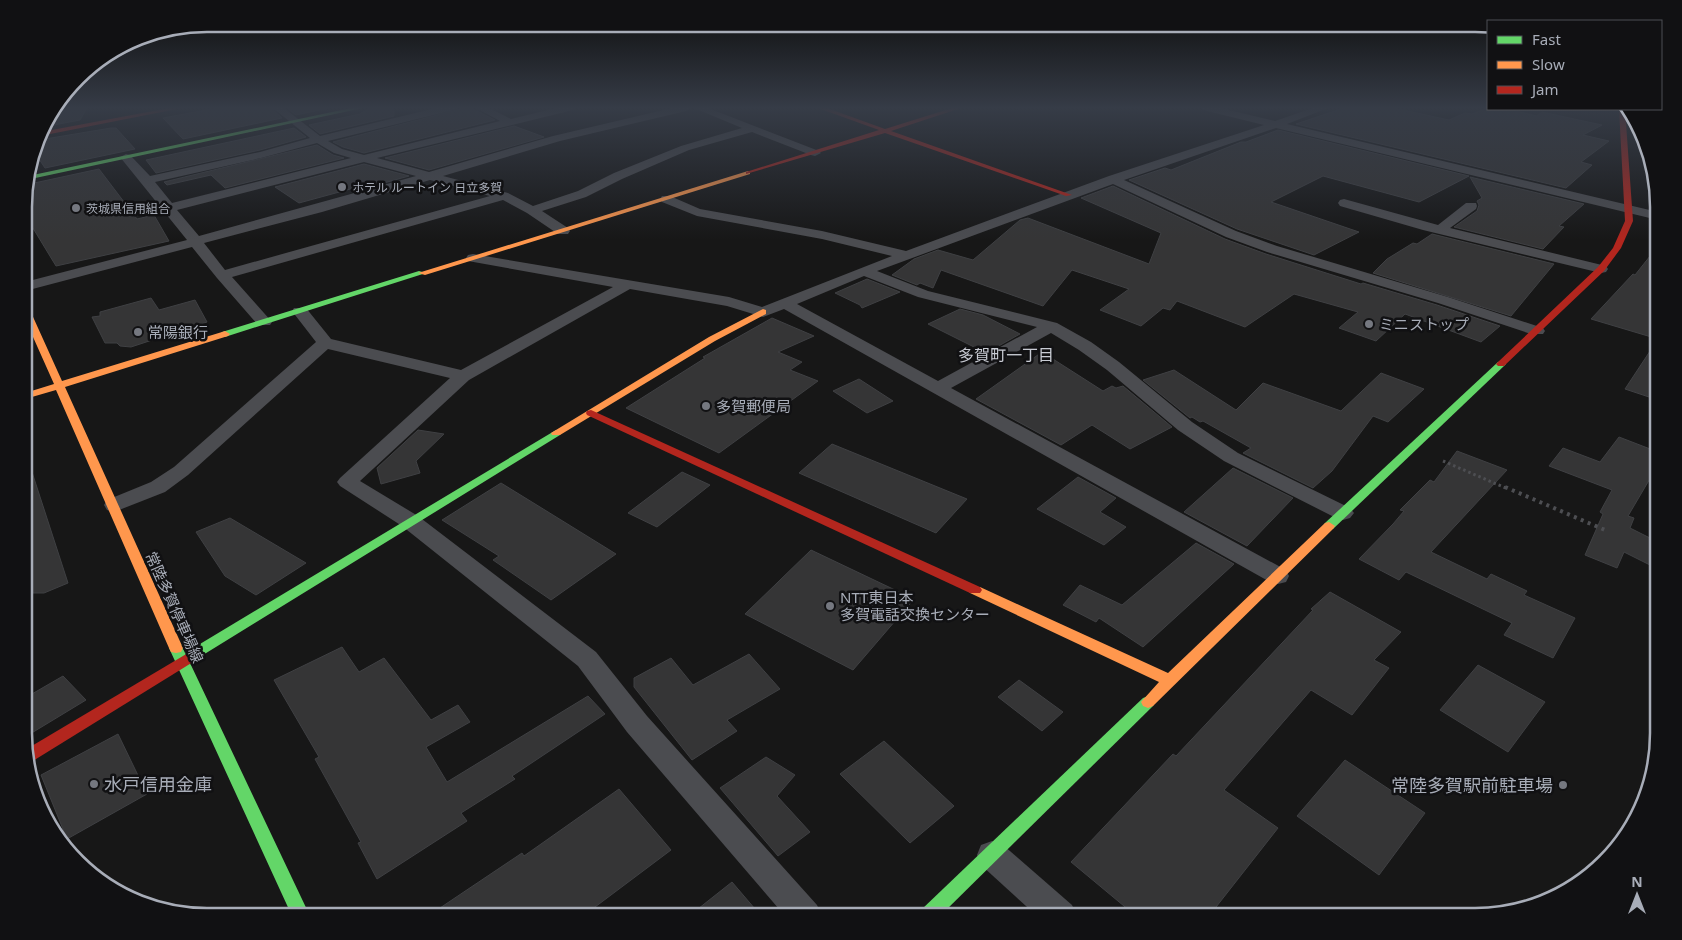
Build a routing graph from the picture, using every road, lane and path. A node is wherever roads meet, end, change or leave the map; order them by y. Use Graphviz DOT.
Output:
graph roads {
  1 [pos="151,152"];
  2 [pos="273,152"];
  3 [pos="341,152"];
  4 [pos="392,152"];
  5 [pos="509,152"];
  6 [pos="676,152"];
  7 [pos="815,152"];
  8 [pos="948,152"];
  9 [pos="1196,152"];
  10 [pos="1388,152"];
  11 [pos="1624,152"];
  12 [pos="126,157"];
  13 [pos="364,159"];
  14 [pos="429,175"];
  15 [pos="35,176"];
  16 [pos="147,180"];
  17 [pos="1114,180"];
  18 [pos="1068,194"];
  19 [pos="504,196"];
  20 [pos="666,199"];
  21 [pos="1344,203"];
  22 [pos="1471,206"];
  23 [pos="168,208"];
  24 [pos="1629,209"];
  25 [pos="532,210"];
  26 [pos="1649,214"];
  27 [pos="1440,230"];
  28 [pos="563,231"];
  29 [pos="198,242"];
  30 [pos="907,255"];
  31 [pos="474,258"];
  32 [pos="1601,269"];
  33 [pos="864,271"];
  34 [pos="222,276"];
  35 [pos="627,284"];
  36 [pos="32,285"];
  37 [pos="784,303"];
  38 [pos="300,311"];
  39 [pos="763,312"];
  40 [pos="264,322"];
  41 [pos="1051,326"];
  42 [pos="1537,331"];
  43 [pos="325,342"];
  44 [pos="33,343"];
  45 [pos="462,376"];
  46 [pos="60,385"];
  47 [pos="938,388"];
  48 [pos="32,394"];
  49 [pos="591,413"];
  50 [pos="1443,460"];
  51 [pos="114,506"];
  52 [pos="1343,513"];
  53 [pos="410,521"];
  54 [pos="1605,530"];
  55 [pos="1278,576"];
  56 [pos="182,661"];
  57 [pos="1169,680"];
  58 [pos="34,753"];
  59 [pos="992,855"];
  60 [pos="936,907"];
  61 [pos="1051,907"];
  62 [pos="297,908"];
  63 [pos="799,908"];
  1 -- 12 [label="main road"];
  2 -- 16 [label="street"];
  3 -- 13 [label="street"];
  4 -- 13 [label="street"];
  5 -- 14 [label="street"];
  6 -- 25 [label="street"];
  7 -- 20 [label="main road"];
  8 -- 18 [label="main road"];
  9 -- 17 [label="street"];
  10 -- 24 [label="street"];
  11 -- 24 [label="main road"];
  12 -- 15 [label="main road"];
  12 -- 16 [label="street"];
  13 -- 14 [label="street"];
  13 -- 23 [label="street"];
  14 -- 19 [label="street"];
  14 -- 29 [label="street"];
  16 -- 23 [label="street"];
  17 -- 18 [label="street"];
  17 -- 42 [label="street"];
  18 -- 30 [label="street"];
  19 -- 25 [label="street"];
  19 -- 34 [label="street"];
  20 -- 28 [label="main road"];
  20 -- 30 [label="street"];
  21 -- 27 [label="street"];
  22 -- 27 [label="street"];
  23 -- 29 [label="street"];
  24 -- 26 [label="street"];
  24 -- 32 [label="main road"];
  25 -- 28 [label="street"];
  27 -- 32 [label="street"];
  28 -- 31 [label="main road"];
  29 -- 34 [label="street"];
  29 -- 36 [label="street"];
  30 -- 33 [label="street"];
  31 -- 35 [label="street"];
  31 -- 38 [label="main road"];
  32 -- 42 [label="main road"];
  33 -- 37 [label="street"];
  33 -- 41 [label="street"];
  34 -- 40 [label="street"];
  35 -- 39 [label="street"];
  35 -- 45 [label="street"];
  37 -- 39 [label="street"];
  37 -- 47 [label="street"];
  38 -- 40 [label="main road"];
  38 -- 43 [label="street"];
  39 -- 49 [label="main road"];
  40 -- 46 [label="main road"];
  41 -- 47 [label="street"];
  41 -- 52 [label="street"];
  42 -- 52 [label="main road"];
  43 -- 45 [label="street"];
  43 -- 51 [label="street"];
  44 -- 46 [label="main road, 常陸多賀停車場線"];
  45 -- 53 [label="street"];
  46 -- 48 [label="main road"];
  46 -- 51 [label="main road, 常陸多賀停車場線"];
  47 -- 55 [label="street"];
  49 -- 53 [label="main road"];
  49 -- 57 [label="main road"];
  50 -- 54 [label="path"];
  51 -- 56 [label="main road, 常陸多賀停車場線"];
  52 -- 55 [label="main road"];
  53 -- 56 [label="main road"];
  53 -- 63 [label="street"];
  55 -- 57 [label="main road"];
  56 -- 58 [label="main road"];
  56 -- 62 [label="main road, 常陸多賀停車場線"];
  57 -- 59 [label="main road"];
  59 -- 60 [label="main road"];
  59 -- 61 [label="street"];
}
